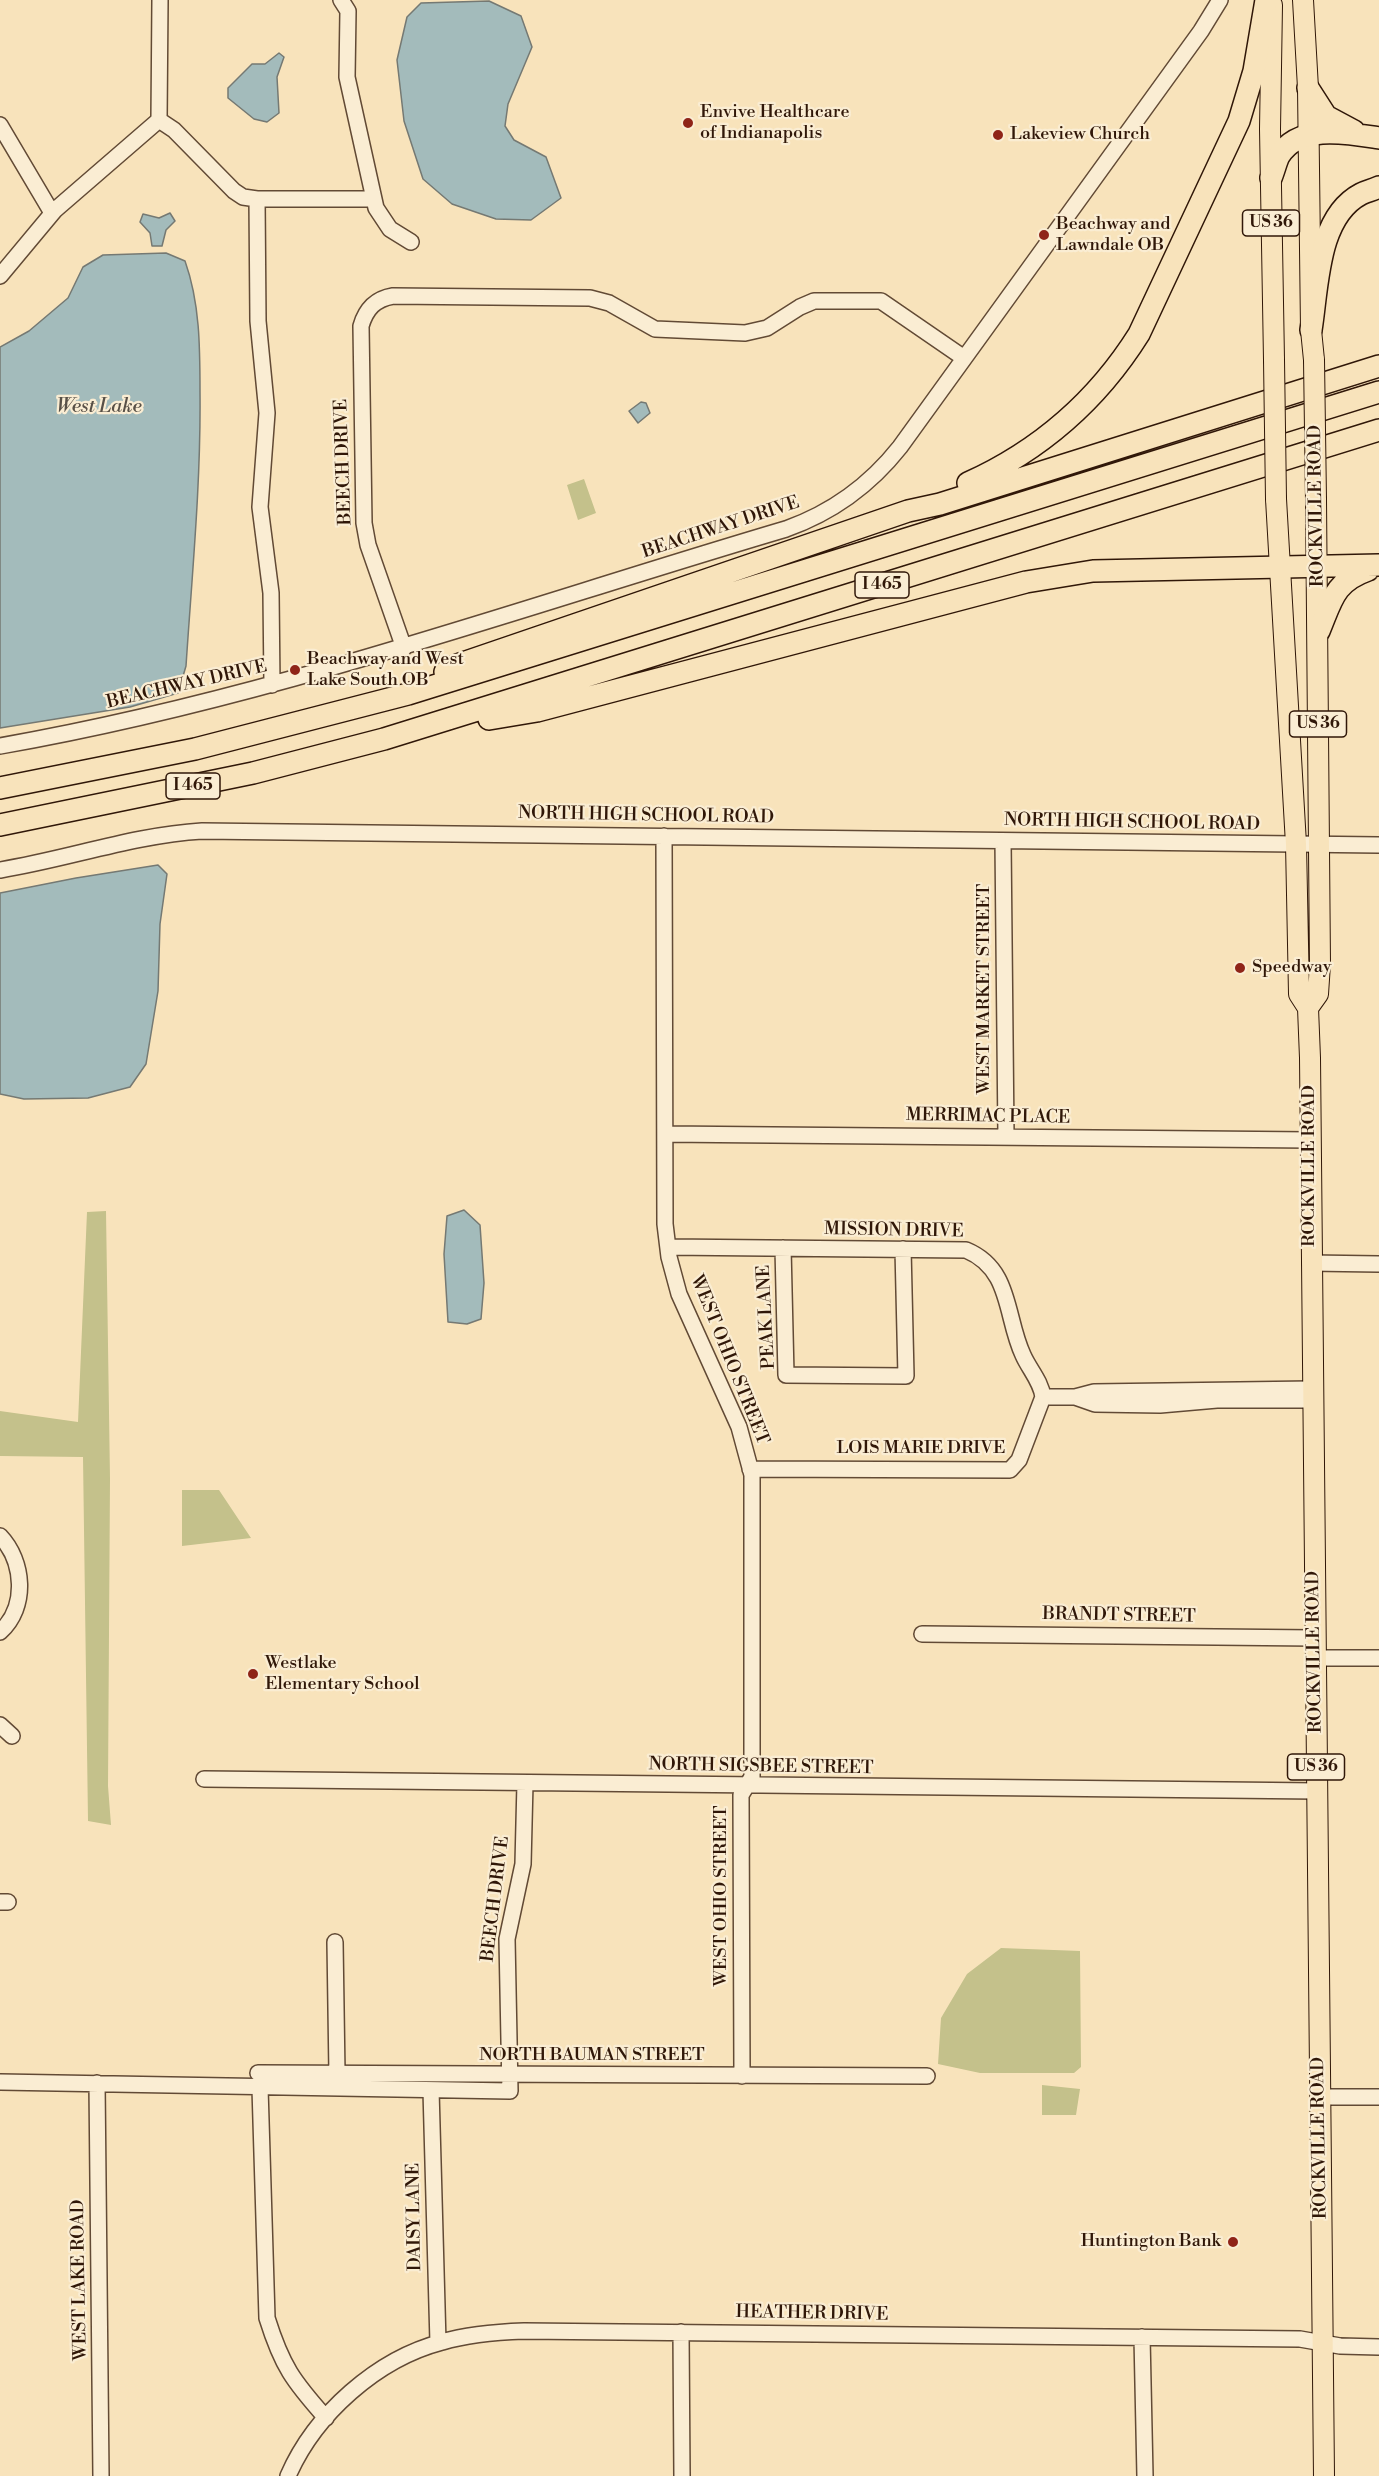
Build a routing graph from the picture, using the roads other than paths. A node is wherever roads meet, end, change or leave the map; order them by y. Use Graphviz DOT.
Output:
graph roads {
  1 [pos="160,0"];
  2 [pos="341,0"];
  3 [pos="1220,0"];
  4 [pos="1266,0"];
  5 [pos="1272,0"];
  6 [pos="1303,0"];
  7 [pos="1308,88"];
  8 [pos="159,120"];
  9 [pos="0,125"];
  10 [pos="1307,135"];
  11 [pos="1372,137"];
  12 [pos="1271,178"];
  13 [pos="1379,188"];
  14 [pos="257,199"];
  15 [pos="373,199"];
  16 [pos="52,213"];
  17 [pos="411,242"];
  18 [pos="0,276"];
  19 [pos="1311,330"];
  20 [pos="964,358"];
  21 [pos="1379,366"];
  22 [pos="1379,392"];
  23 [pos="1379,430"];
  24 [pos="908,511"];
  25 [pos="1379,566"];
  26 [pos="1280,567"];
  27 [pos="1317,567"];
  28 [pos="1319,631"];
  29 [pos="404,648"];
  30 [pos="272,685"];
  31 [pos="408,694"];
  32 [pos="384,739"];
  33 [pos="0,746"];
  34 [pos="0,788"];
  35 [pos="0,825"];
  36 [pos="664,836"];
  37 [pos="1004,841"];
  38 [pos="1296,844"];
  39 [pos="1318,844"];
  40 [pos="1379,846"];
  41 [pos="0,870"];
  42 [pos="1308,1008"];
  43 [pos="665,1134"];
  44 [pos="1006,1137"];
  45 [pos="1310,1140"];
  46 [pos="668,1247"];
  47 [pos="783,1248"];
  48 [pos="903,1249"];
  49 [pos="1310,1263"];
  50 [pos="1379,1264"];
  51 [pos="1311,1394"];
  52 [pos="1042,1396"];
  53 [pos="750,1468"];
  54 [pos="0,1536"];
  55 [pos="0,1632"];
  56 [pos="922,1634"];
  57 [pos="1314,1638"];
  58 [pos="1315,1658"];
  59 [pos="1379,1658"];
  60 [pos="0,1725"];
  61 [pos="12,1736"];
  62 [pos="204,1779"];
  63 [pos="525,1783"];
  64 [pos="747,1786"];
  65 [pos="1317,1791"];
  66 [pos="335,1942"];
  67 [pos="337,2074"];
  68 [pos="509,2076"];
  69 [pos="742,2076"];
  70 [pos="927,2076"];
  71 [pos="259,2080"];
  72 [pos="0,2082"];
  73 [pos="97,2083"];
  74 [pos="431,2090"];
  75 [pos="510,2091"];
  76 [pos="1319,2097"];
  77 [pos="1379,2097"];
  78 [pos="681,2332"];
  79 [pos="1142,2337"];
  80 [pos="438,2343"];
  81 [pos="1323,2343"];
  82 [pos="1379,2347"];
  83 [pos="326,2418"];
  84 [pos="101,2476"];
  85 [pos="288,2476"];
  86 [pos="682,2476"];
  87 [pos="1145,2476"];
  88 [pos="1324,2476"];
  1 -- 8 [label="street"];
  2 -- 15 [label="street"];
  3 -- 20 [label="street, BEACHWAY DRIVE"];
  4 -- 24 [label="highway"];
  5 -- 12 [label="main road, ROCKVILLE ROAD"];
  6 -- 7 [label="main road, ROCKVILLE ROAD"];
  7 -- 10 [label="main road, ROCKVILLE ROAD"];
  7 -- 11 [label="highway"];
  8 -- 14 [label="street"];
  8 -- 16 [label="street"];
  9 -- 16 [label="street"];
  10 -- 11 [label="highway"];
  10 -- 12 [label="highway, US 36"];
  10 -- 19 [label="main road, ROCKVILLE ROAD"];
  12 -- 26 [label="main road, ROCKVILLE ROAD / US 36, bridge"];
  13 -- 19 [label="highway"];
  14 -- 15 [label="street"];
  14 -- 30 [label="street"];
  15 -- 17 [label="street"];
  16 -- 18 [label="street"];
  19 -- 27 [label="main road, ROCKVILLE ROAD, bridge"];
  20 -- 29 [label="street, BEACHWAY DRIVE"];
  20 -- 29 [label="street, BEECH DRIVE"];
  21 -- 24 [label="highway"];
  22 -- 31 [label="highway, I 465"];
  23 -- 32 [label="highway, I 465"];
  24 -- 31 [label="highway"];
  25 -- 27 [label="highway"];
  25 -- 28 [label="highway, US 36"];
  26 -- 27 [label="highway"];
  26 -- 32 [label="highway"];
  26 -- 38 [label="main road, ROCKVILLE ROAD / US 36"];
  27 -- 28 [label="main road, ROCKVILLE ROAD"];
  28 -- 39 [label="main road, ROCKVILLE ROAD / US 36"];
  29 -- 30 [label="street, BEACHWAY DRIVE"];
  30 -- 33 [label="street, BEACHWAY DRIVE"];
  31 -- 34 [label="highway, I 465"];
  32 -- 35 [label="highway, I 465"];
  36 -- 37 [label="street, NORTH HIGH SCHOOL ROAD"];
  36 -- 41 [label="street, NORTH HIGH SCHOOL ROAD"];
  36 -- 43 [label="street, WEST OHIO STREET"];
  37 -- 38 [label="street, NORTH HIGH SCHOOL ROAD"];
  37 -- 44 [label="street, WEST MARKET STREET"];
  38 -- 39 [label="street, NORTH HIGH SCHOOL ROAD"];
  38 -- 42 [label="main road, ROCKVILLE ROAD / US 36"];
  39 -- 40 [label="street, NORTH HIGH SCHOOL ROAD"];
  39 -- 42 [label="main road, ROCKVILLE ROAD / US 36"];
  42 -- 45 [label="main road, ROCKVILLE ROAD / US 36"];
  43 -- 44 [label="street, MERRIMAC PLACE"];
  43 -- 46 [label="street, WEST OHIO STREET"];
  44 -- 45 [label="street, MERRIMAC PLACE"];
  45 -- 49 [label="main road, ROCKVILLE ROAD / US 36"];
  46 -- 47 [label="street, MISSION DRIVE"];
  46 -- 53 [label="street, WEST OHIO STREET"];
  47 -- 48 [label="street, MISSION DRIVE"];
  47 -- 48 [label="street, PEAK LANE"];
  48 -- 52 [label="street, MISSION DRIVE"];
  49 -- 50 [label="street"];
  49 -- 51 [label="main road, ROCKVILLE ROAD / US 36"];
  51 -- 52 [label="street"];
  51 -- 57 [label="main road, ROCKVILLE ROAD / US 36"];
  52 -- 53 [label="street, LOIS MARIE DRIVE"];
  53 -- 64 [label="street, WEST OHIO STREET"];
  54 -- 55 [label="street"];
  56 -- 57 [label="street, BRANDT STREET"];
  57 -- 58 [label="main road, ROCKVILLE ROAD / US 36"];
  58 -- 59 [label="street"];
  58 -- 65 [label="main road, ROCKVILLE ROAD / US 36"];
  60 -- 61 [label="street"];
  62 -- 63 [label="street, NORTH SIGSBEE STREET"];
  63 -- 64 [label="street, NORTH SIGSBEE STREET"];
  63 -- 68 [label="street, BEECH DRIVE"];
  64 -- 65 [label="street, NORTH SIGSBEE STREET"];
  64 -- 69 [label="street, WEST OHIO STREET"];
  65 -- 76 [label="main road, ROCKVILLE ROAD / US 36"];
  66 -- 67 [label="street"];
  67 -- 68 [label="street, NORTH BAUMAN STREET"];
  67 -- 71 [label="street, NORTH BAUMAN STREET"];
  68 -- 69 [label="street, NORTH BAUMAN STREET"];
  68 -- 75 [label="street, BEECH DRIVE"];
  69 -- 70 [label="street, NORTH BAUMAN STREET"];
  71 -- 73 [label="street, NORTH BAUMAN STREET"];
  71 -- 74 [label="street, NORTH BAUMAN STREET"];
  71 -- 83 [label="street"];
  72 -- 73 [label="street, NORTH BAUMAN STREET"];
  73 -- 84 [label="street, WEST LAKE ROAD"];
  74 -- 75 [label="street, NORTH BAUMAN STREET"];
  74 -- 80 [label="street, DAISY LANE"];
  76 -- 77 [label="street"];
  76 -- 81 [label="main road, ROCKVILLE ROAD / US 36"];
  78 -- 79 [label="street, HEATHER DRIVE"];
  78 -- 80 [label="street, HEATHER DRIVE"];
  78 -- 86 [label="street"];
  79 -- 81 [label="street, HEATHER DRIVE"];
  79 -- 87 [label="street"];
  80 -- 83 [label="street, HEATHER DRIVE"];
  81 -- 82 [label="street, HEATHER DRIVE"];
  81 -- 88 [label="main road, ROCKVILLE ROAD / US 36"];
  83 -- 85 [label="street, HEATHER DRIVE"];
}
